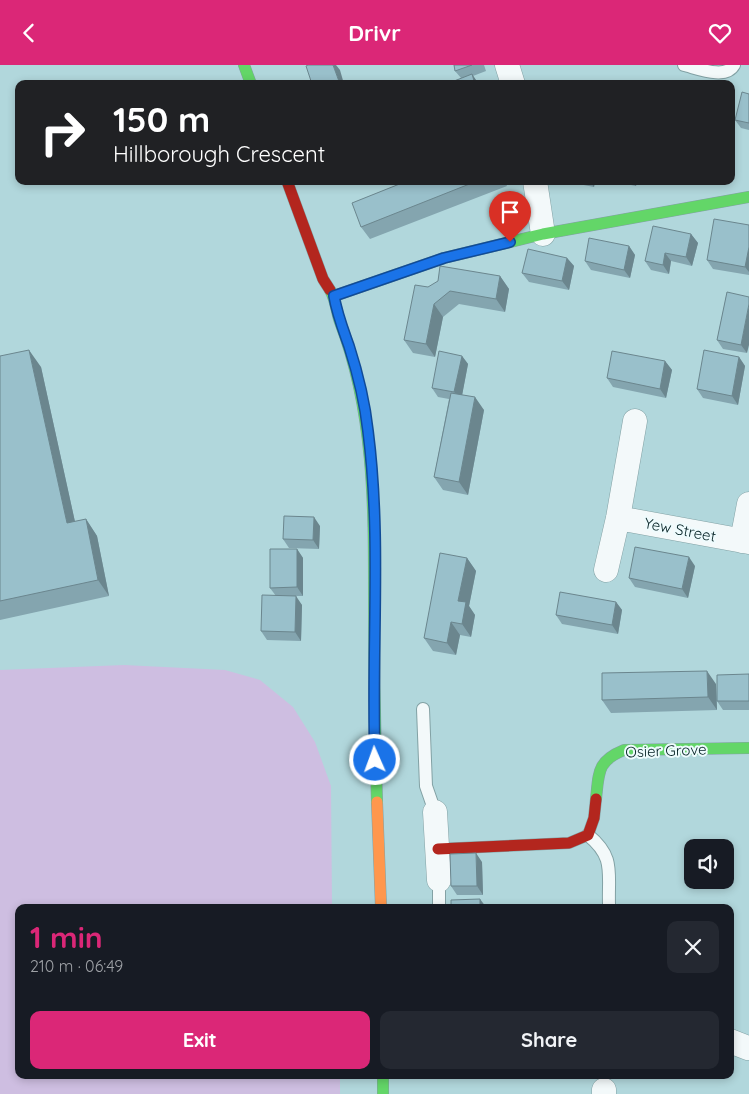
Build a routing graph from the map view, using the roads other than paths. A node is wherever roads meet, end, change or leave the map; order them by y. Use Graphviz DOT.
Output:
graph roads {
  1 [pos="244,65"];
  2 [pos="507,65"];
  3 [pos="684,65"];
  4 [pos="734,65"];
  5 [pos="250,80"];
  6 [pos="512,80"];
  7 [pos="288,185"];
  8 [pos="535,185"];
  9 [pos="749,197"];
  10 [pos="542,234"];
  11 [pos="334,296"];
  12 [pos="635,421"];
  13 [pos="749,504"];
  14 [pos="618,518"];
  15 [pos="745,542"];
  16 [pos="606,570"];
  17 [pos="423,709"];
  18 [pos="749,748"];
  19 [pos="435,812"];
  20 [pos="588,835"];
  21 [pos="438,849"];
  22 [pos="439,880"];
  23 [pos="381,904"];
  24 [pos="440,904"];
  25 [pos="609,904"];
  26 [pos="383,1079"];
  27 [pos="383,1094"];
  1 -- 5 [label="street"];
  2 -- 6 [label="street"];
  3 -- 4 [label="lane"];
  7 -- 11 [label="street"];
  8 -- 10 [label="street"];
  9 -- 10 [label="street"];
  10 -- 11 [label="street"];
  11 -- 23 [label="street"];
  12 -- 14 [label="street"];
  13 -- 15 [label="street, Yew Street"];
  14 -- 15 [label="street, Yew Street"];
  14 -- 16 [label="street"];
  17 -- 19 [label="lane"];
  18 -- 20 [label="street, Osier Grove"];
  19 -- 21 [label="street"];
  20 -- 21 [label="street"];
  20 -- 25 [label="lane"];
  21 -- 22 [label="street"];
  22 -- 24 [label="lane"];
  26 -- 27 [label="street"];
}
